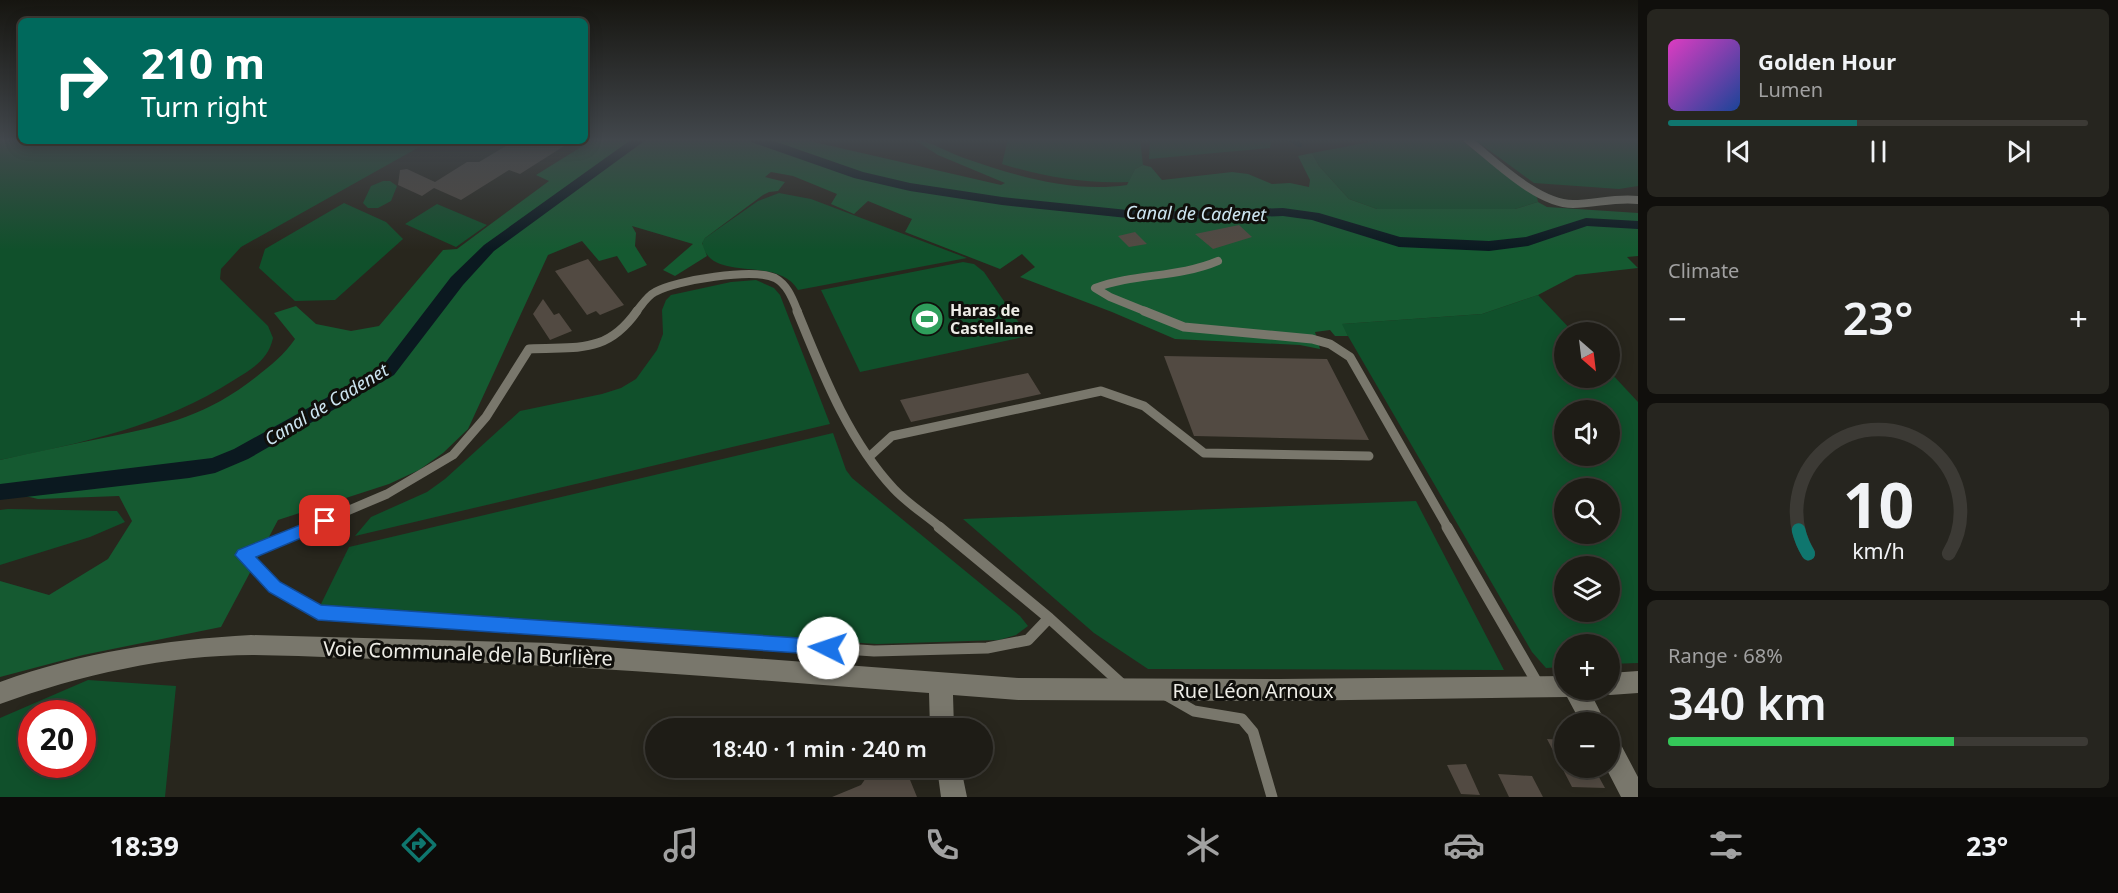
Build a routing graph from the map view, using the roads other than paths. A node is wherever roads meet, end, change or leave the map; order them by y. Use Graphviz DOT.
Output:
graph roads {
  1 [pos="1517,176"];
  2 [pos="1638,200"];
  3 [pos="1218,261"];
  4 [pos="1369,456"];
  5 [pos="869,457"];
  6 [pos="1049,618"];
  7 [pos="1638,682"];
  8 [pos="1620,683"];
  9 [pos="941,684"];
  10 [pos="1554,687"];
  11 [pos="1540,688"];
  12 [pos="1128,690"];
  13 [pos="1157,690"];
  14 [pos="0,693"];
  15 [pos="942,718"];
  16 [pos="1620,769"];
  17 [pos="951,778"];
  18 [pos="954,797"];
  19 [pos="1272,797"];
  20 [pos="1635,797"];
  1 -- 2 [label="lane"];
  3 -- 11 [label="lane"];
  4 -- 5 [label="lane"];
  5 -- 6 [label="lane"];
  5 -- 6 [label="lane"];
  6 -- 12 [label="lane"];
  7 -- 8 [label="street"];
  9 -- 12 [label="street, Rue Léon Arnoux"];
  9 -- 14 [label="street, Voie Communale de la Burlière"];
  9 -- 15 [label="street"];
  10 -- 11 [label="street, Rue Léon Arnoux"];
  11 -- 13 [label="street, Rue Léon Arnoux"];
  12 -- 13 [label="street, Rue Léon Arnoux"];
  13 -- 19 [label="lane"];
  16 -- 20 [label="street"];
  17 -- 18 [label="street"];
}
